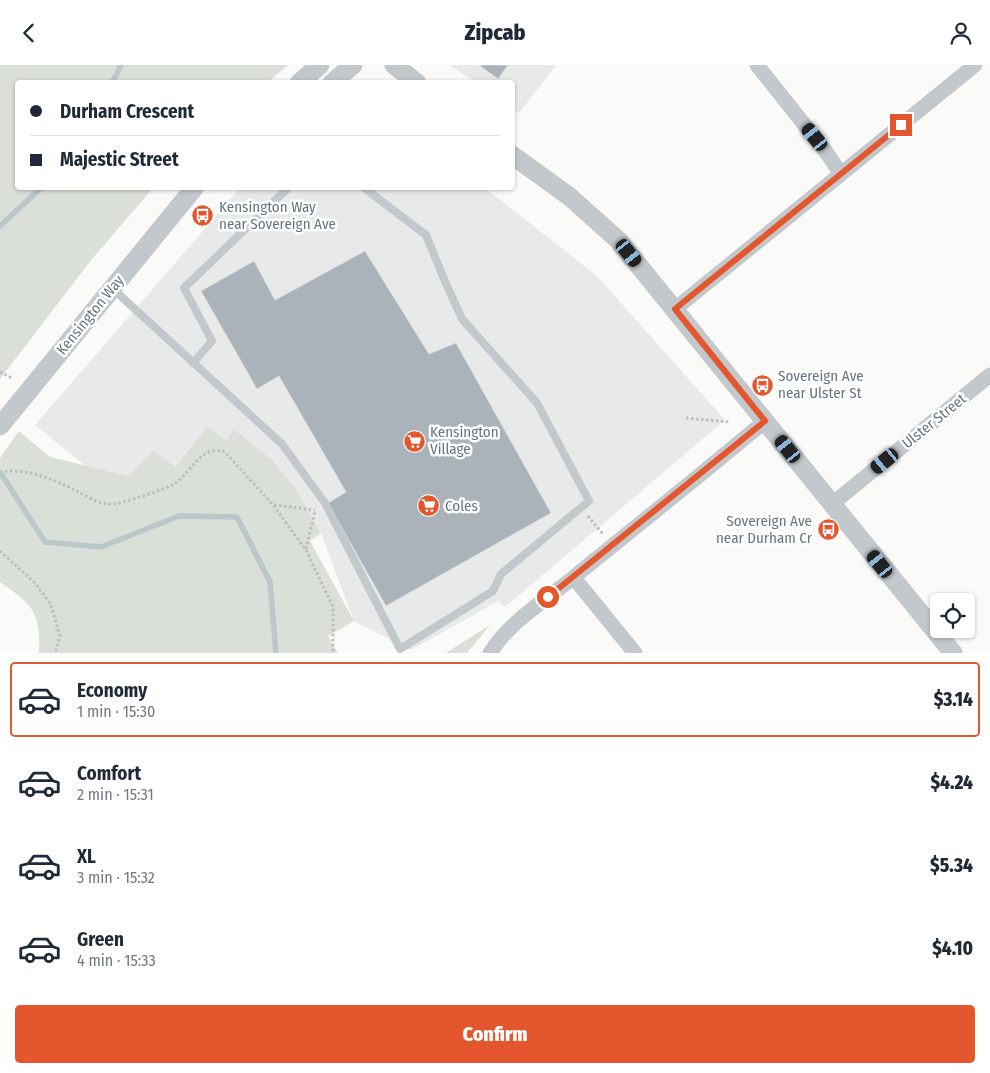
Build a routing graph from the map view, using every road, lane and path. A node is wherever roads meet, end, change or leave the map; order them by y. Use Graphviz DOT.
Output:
graph roads {
  1 [pos="320,65"];
  2 [pos="353,65"];
  3 [pos="394,65"];
  4 [pos="413,65"];
  5 [pos="757,65"];
  6 [pos="975,65"];
  7 [pos="302,80"];
  8 [pos="336,80"];
  9 [pos="413,80"];
  10 [pos="420,80"];
  11 [pos="515,157"];
  12 [pos="841,174"];
  13 [pos="193,190"];
  14 [pos="200,190"];
  15 [pos="286,190"];
  16 [pos="367,190"];
  17 [pos="181,205"];
  18 [pos="111,288"];
  19 [pos="675,309"];
  20 [pos="193,363"];
  21 [pos="0,372"];
  22 [pos="990,375"];
  23 [pos="12,378"];
  24 [pos="686,418"];
  25 [pos="765,421"];
  26 [pos="730,422"];
  27 [pos="0,426"];
  28 [pos="0,472"];
  29 [pos="325,503"];
  30 [pos="273,505"];
  31 [pos="832,505"];
  32 [pos="581,507"];
  33 [pos="316,510"];
  34 [pos="612,545"];
  35 [pos="306,550"];
  36 [pos="0,551"];
  37 [pos="574,578"];
  38 [pos="55,653"];
  39 [pos="333,653"];
  40 [pos="490,653"];
  41 [pos="635,653"];
  42 [pos="953,653"];
  1 -- 7 [label="street"];
  2 -- 8 [label="street"];
  3 -- 9 [label="street"];
  4 -- 10 [label="street"];
  5 -- 12 [label="street"];
  6 -- 12 [label="street"];
  11 -- 19 [label="street"];
  12 -- 19 [label="street"];
  13 -- 17 [label="street, Kensington Way"];
  14 -- 17 [label="street, Kensington Way"];
  15 -- 20 [label="lane"];
  16 -- 32 [label="lane"];
  17 -- 18 [label="street, Kensington Way"];
  18 -- 20 [label="lane"];
  18 -- 27 [label="street, Kensington Way"];
  19 -- 25 [label="street"];
  20 -- 29 [label="lane"];
  21 -- 23 [label="path"];
  22 -- 31 [label="street, Ulster Street"];
  24 -- 26 [label="path"];
  25 -- 31 [label="street"];
  25 -- 34 [label="street"];
  28 -- 30 [label="path"];
  29 -- 32 [label="lane"];
  29 -- 33 [label="path"];
  30 -- 33 [label="path"];
  30 -- 35 [label="path"];
  31 -- 42 [label="street"];
  32 -- 34 [label="path"];
  33 -- 35 [label="path"];
  34 -- 37 [label="street"];
  35 -- 39 [label="path"];
  36 -- 38 [label="path"];
  37 -- 40 [label="street"];
  37 -- 41 [label="street"];
}
